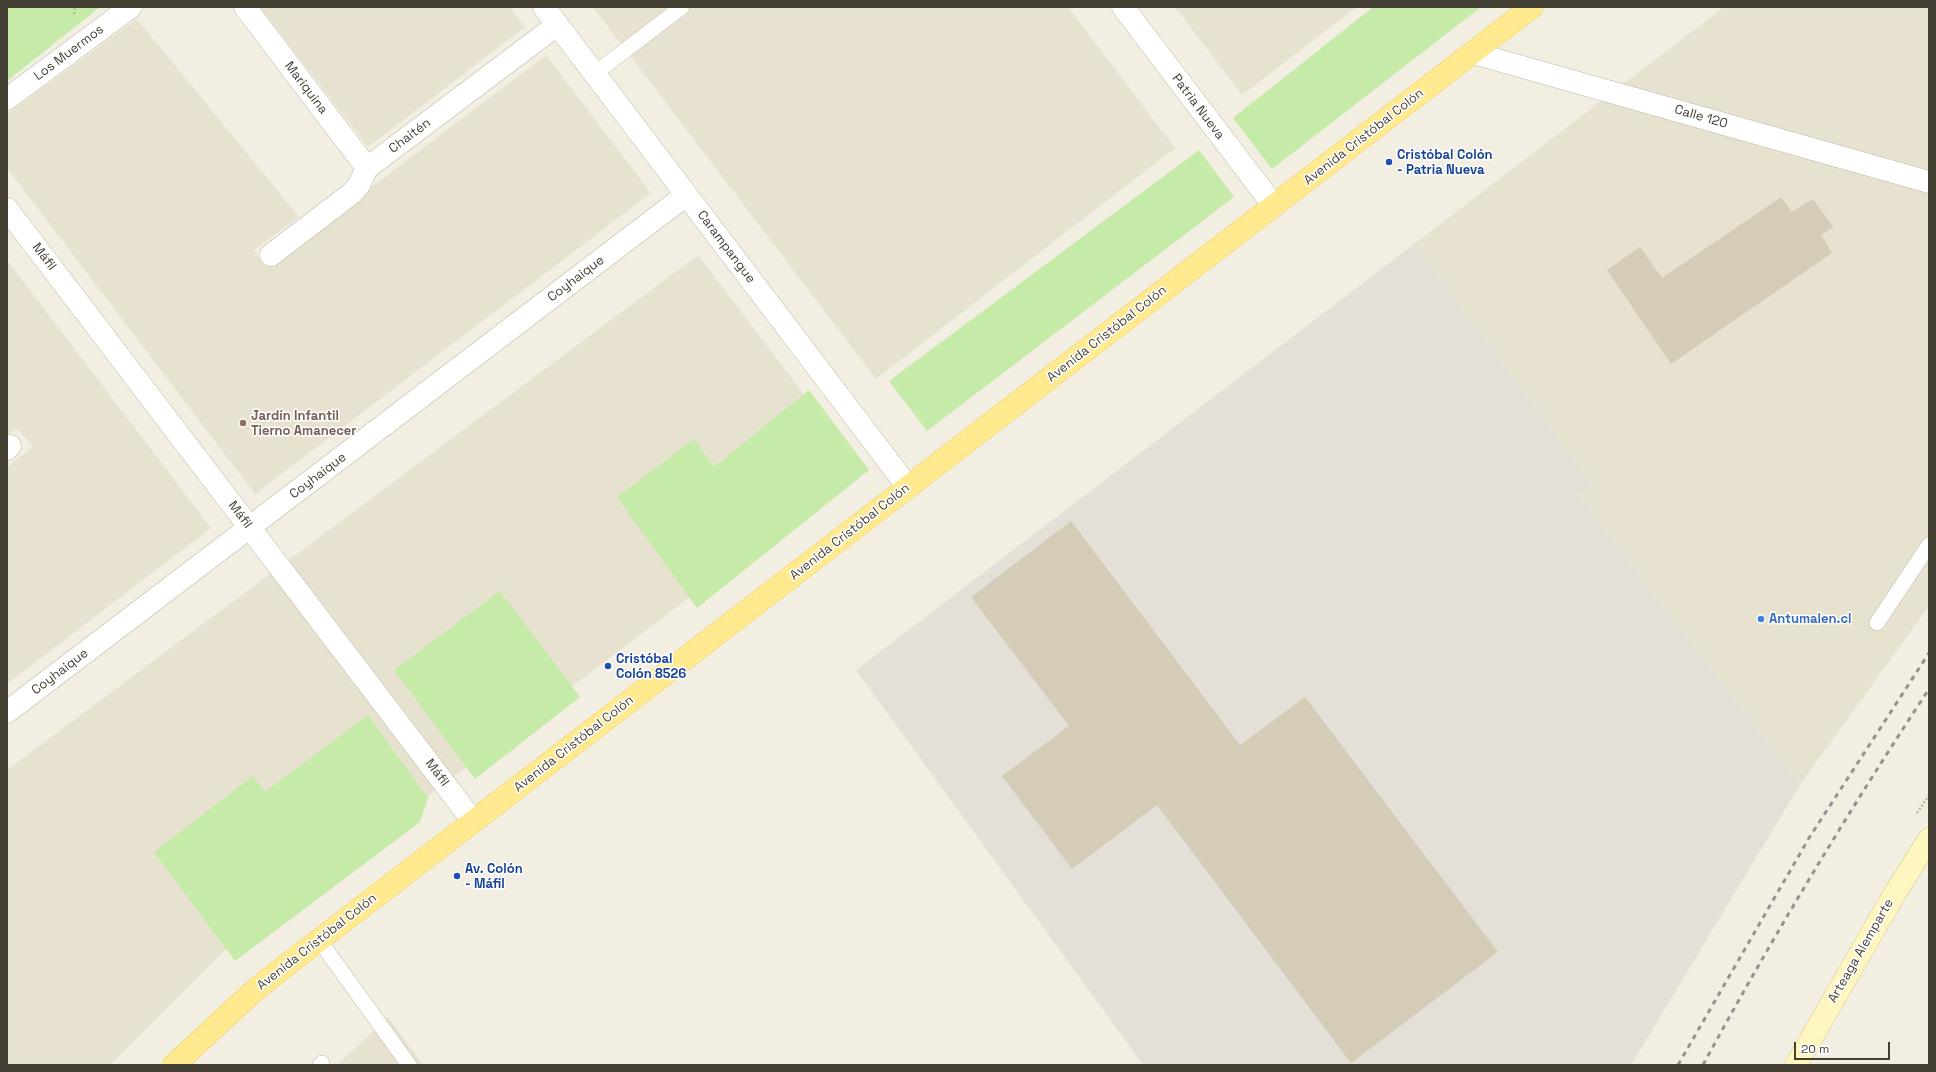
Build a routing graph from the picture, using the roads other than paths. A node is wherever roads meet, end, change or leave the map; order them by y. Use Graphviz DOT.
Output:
graph roads {
  1 [pos="131,7"];
  2 [pos="245,7"];
  3 [pos="544,7"];
  4 [pos="682,7"];
  5 [pos="1123,7"];
  6 [pos="1532,7"];
  7 [pos="557,25"];
  8 [pos="1473,53"];
  9 [pos="594,74"];
  10 [pos="7,99"];
  11 [pos="367,168"];
  12 [pos="1929,182"];
  13 [pos="686,195"];
  14 [pos="1274,206"];
  15 [pos="7,209"];
  16 [pos="271,255"];
  17 [pos="908,487"];
  18 [pos="250,528"];
  19 [pos="1929,545"];
  20 [pos="1877,623"];
  21 [pos="7,712"];
  22 [pos="473,821"];
  23 [pos="1929,839"];
  24 [pos="319,940"];
  25 [pos="174,1065"];
  26 [pos="409,1065"];
  27 [pos="1796,1065"];
  1 -- 10 [label="street, Los Muermos"];
  2 -- 11 [label="street, Mariquina"];
  3 -- 7 [label="street, Carampangue"];
  4 -- 9 [label="lane"];
  5 -- 14 [label="street, Patria Nueva"];
  6 -- 8 [label="main road, Avenida Cristóbal Colón"];
  7 -- 9 [label="street, Carampangue"];
  7 -- 11 [label="street, Chaitén"];
  8 -- 12 [label="street, Calle 120"];
  8 -- 14 [label="main road, Avenida Cristóbal Colón"];
  9 -- 13 [label="street, Carampangue"];
  11 -- 16 [label="street, Chaitén"];
  13 -- 17 [label="street, Carampangue"];
  13 -- 18 [label="street, Coyhaique"];
  14 -- 17 [label="main road, Avenida Cristóbal Colón"];
  15 -- 18 [label="street, Máfil"];
  17 -- 22 [label="main road, Avenida Cristóbal Colón"];
  18 -- 21 [label="street, Coyhaique"];
  18 -- 22 [label="street, Máfil"];
  19 -- 20 [label="lane"];
  22 -- 24 [label="main road, Avenida Cristóbal Colón"];
  23 -- 27 [label="main road, Arteaga Alemparte"];
  24 -- 25 [label="main road, Avenida Cristóbal Colón"];
  24 -- 26 [label="lane"];
}
